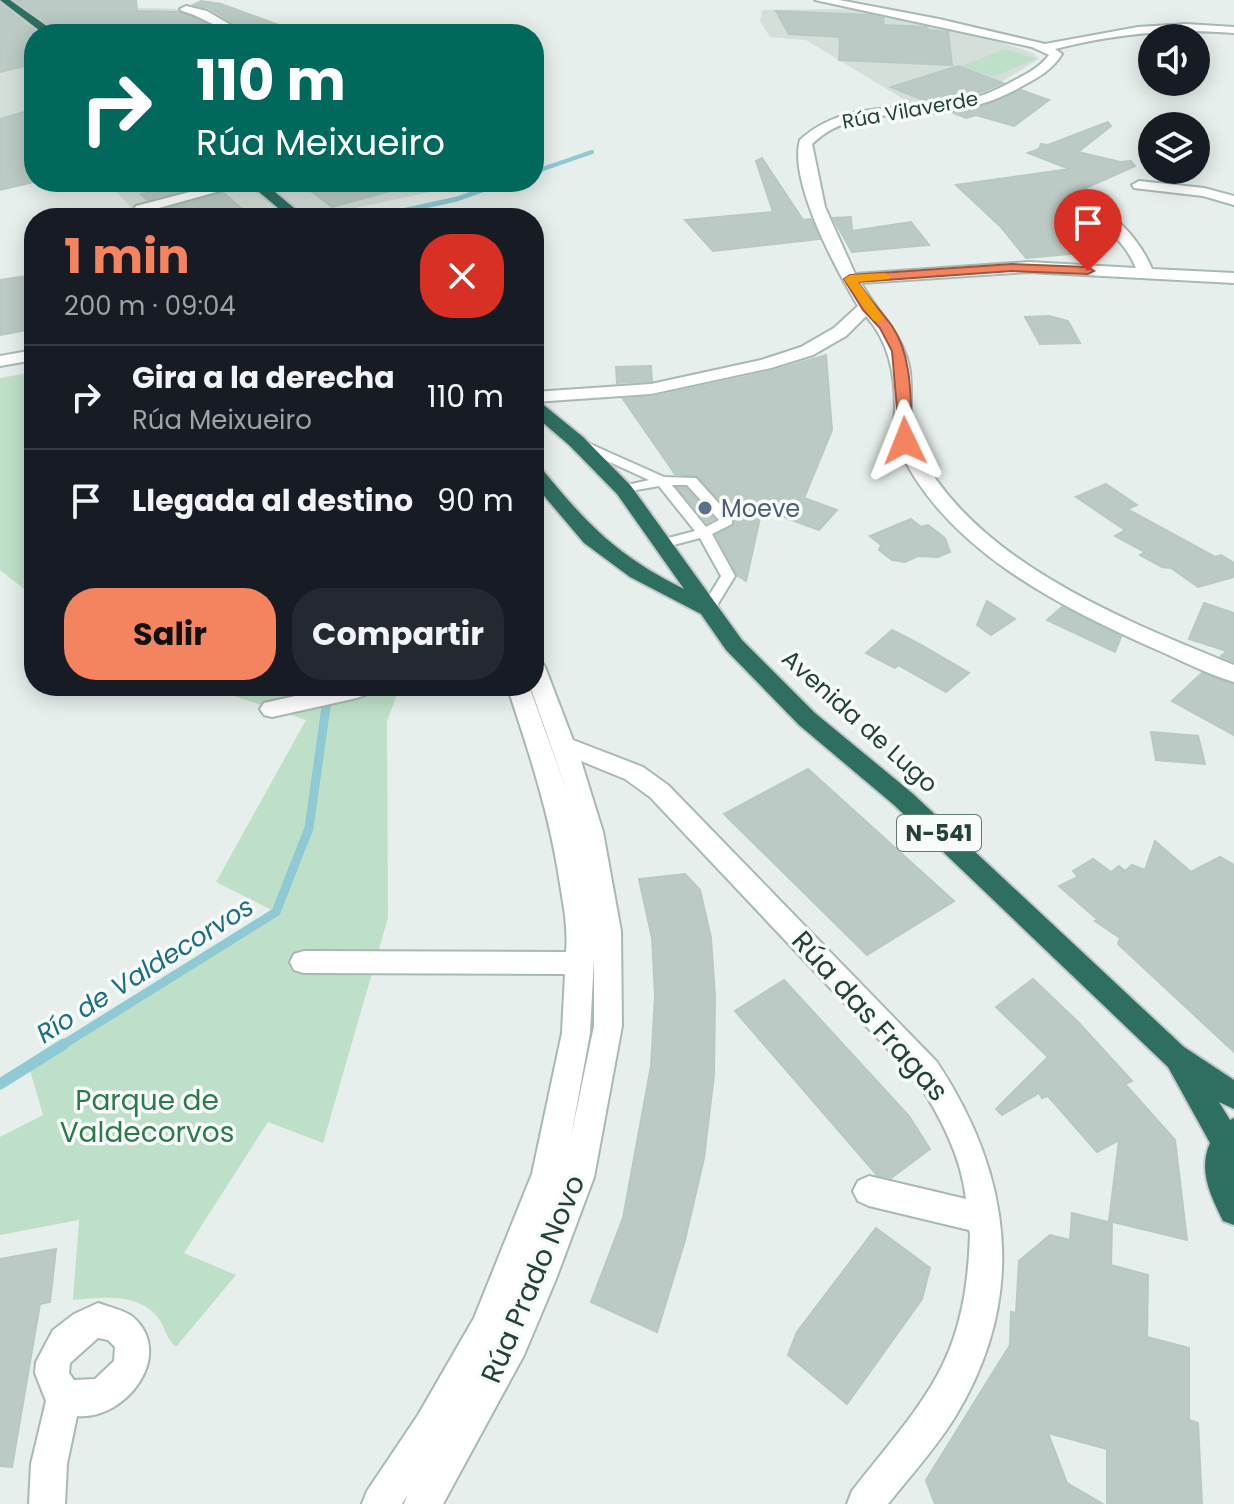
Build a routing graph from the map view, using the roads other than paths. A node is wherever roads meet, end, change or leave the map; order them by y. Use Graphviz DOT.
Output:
graph roads {
  1 [pos="3,0"];
  2 [pos="821,0"];
  3 [pos="186,9"];
  4 [pos="38,24"];
  5 [pos="222,24"];
  6 [pos="1234,30"];
  7 [pos="1044,48"];
  8 [pos="1139,185"];
  9 [pos="206,192"];
  10 [pos="266,192"];
  11 [pos="1234,201"];
  12 [pos="1078,202"];
  13 [pos="145,208"];
  14 [pos="286,208"];
  15 [pos="1146,274"];
  16 [pos="1234,278"];
  17 [pos="850,279"];
  18 [pos="867,307"];
  19 [pos="24,348"];
  20 [pos="0,352"];
  21 [pos="24,357"];
  22 [pos="0,361"];
  23 [pos="544,396"];
  24 [pos="544,414"];
  25 [pos="576,441"];
  26 [pos="662,481"];
  27 [pos="544,484"];
  28 [pos="624,490"];
  29 [pos="704,533"];
  30 [pos="662,544"];
  31 [pos="708,609"];
  32 [pos="1234,674"];
  33 [pos="544,694"];
  34 [pos="330,696"];
  35 [pos="521,696"];
  36 [pos="272,709"];
  37 [pos="563,745"];
  38 [pos="304,962"];
  39 [pos="579,963"];
  40 [pos="1174,1056"];
  41 [pos="1234,1096"];
  42 [pos="1230,1136"];
  43 [pos="869,1191"];
  44 [pos="1234,1210"];
  45 [pos="986,1219"];
  46 [pos="65,1397"];
  47 [pos="47,1504"];
  48 [pos="380,1504"];
  49 [pos="422,1504"];
  50 [pos="865,1504"];
  1 -- 4 [label="highway"];
  2 -- 7 [label="street"];
  3 -- 5 [label="street"];
  6 -- 7 [label="street"];
  7 -- 17 [label="street, Rúa Vilaverde"];
  8 -- 11 [label="street"];
  9 -- 13 [label="street"];
  10 -- 14 [label="highway"];
  12 -- 15 [label="street"];
  15 -- 16 [label="street"];
  15 -- 17 [label="street"];
  17 -- 18 [label="street, Rúa Vilaverde"];
  18 -- 23 [label="street"];
  18 -- 32 [label="street, Rúa Vilaverde"];
  19 -- 20 [label="street"];
  21 -- 22 [label="street"];
  24 -- 25 [label="highway, Avenida de Lugo / N-541"];
  25 -- 26 [label="lane"];
  25 -- 28 [label="highway, Avenida de Lugo / N-541"];
  26 -- 28 [label="lane"];
  26 -- 29 [label="lane"];
  26 -- 29 [label="lane"];
  27 -- 31 [label="highway"];
  28 -- 30 [label="highway, Avenida de Lugo / N-541"];
  29 -- 30 [label="lane"];
  29 -- 31 [label="lane"];
  30 -- 31 [label="highway, Avenida de Lugo / N-541"];
  31 -- 40 [label="highway, Avenida de Lugo / N-541"];
  33 -- 37 [label="street, Rúa Prado Novo"];
  34 -- 36 [label="street"];
  35 -- 39 [label="street, Rúa Prado Novo"];
  37 -- 45 [label="street, Rúa das Fragas"];
  37 -- 49 [label="street, Rúa Prado Novo"];
  38 -- 39 [label="street"];
  39 -- 48 [label="street, Rúa Prado Novo"];
  40 -- 41 [label="highway, Avenida de Lugo / N-541"];
  40 -- 42 [label="highway, Avenida de Lugo / N-541"];
  42 -- 44 [label="highway, N-541"];
  43 -- 45 [label="street"];
  45 -- 50 [label="street, Rúa das Fragas"];
  46 -- 47 [label="street"];
}
